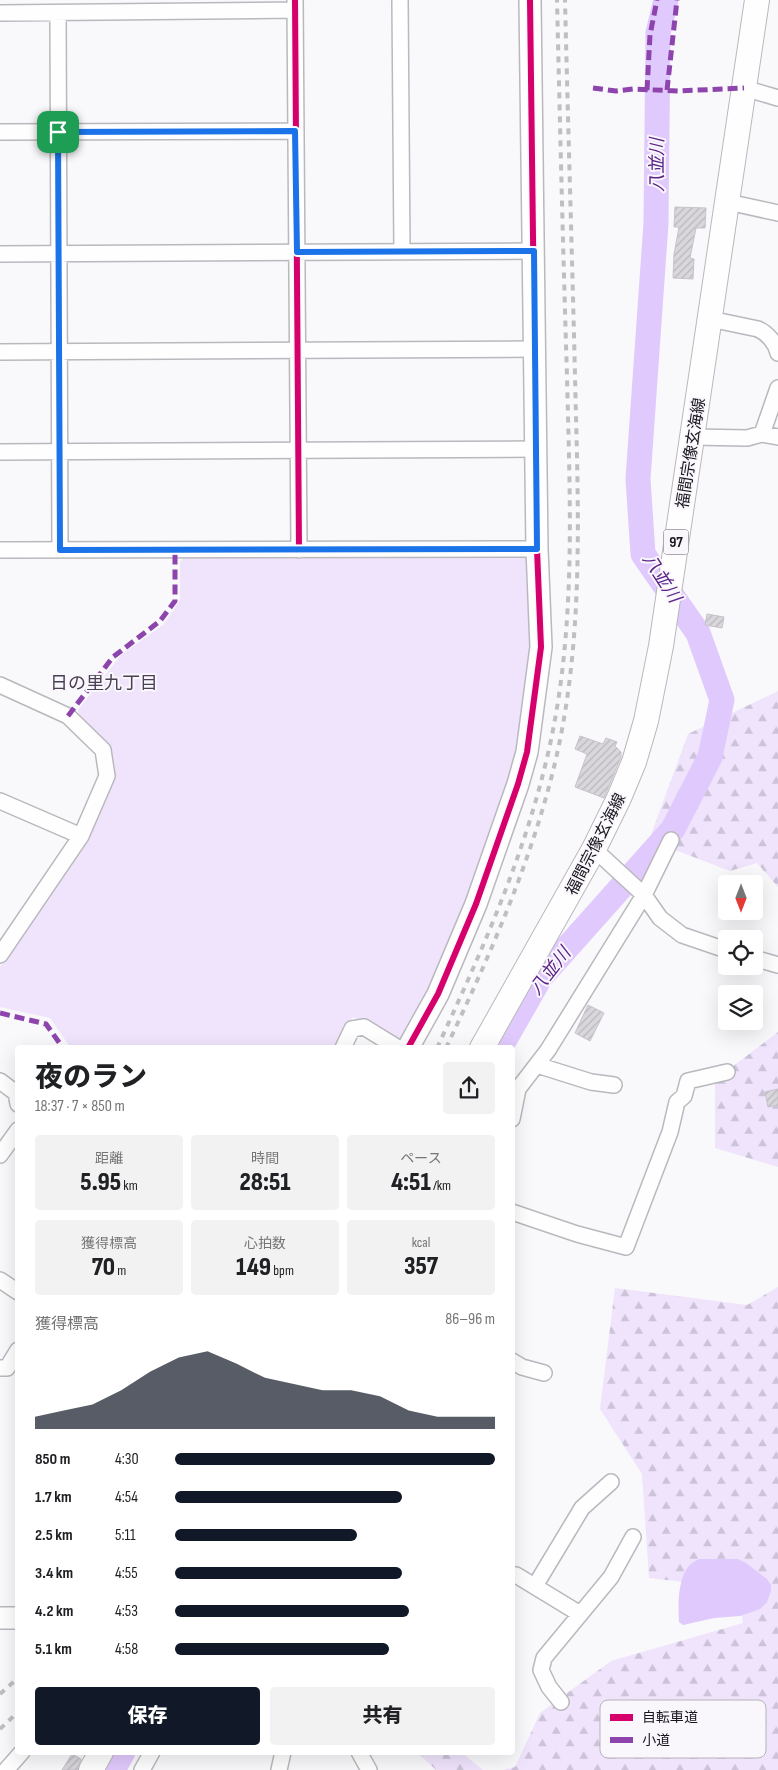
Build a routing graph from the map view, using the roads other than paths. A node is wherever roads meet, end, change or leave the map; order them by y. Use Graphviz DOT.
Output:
graph roads {
  1 [pos="400,0"];
  2 [pos="530,0"];
  3 [pos="757,0"];
  4 [pos="295,5"];
  5 [pos="0,13"];
  6 [pos="58,13"];
  7 [pos="744,88"];
  8 [pos="778,98"];
  9 [pos="295,131"];
  10 [pos="0,132"];
  11 [pos="58,132"];
  12 [pos="728,202"];
  13 [pos="778,213"];
  14 [pos="534,251"];
  15 [pos="297,252"];
  16 [pos="402,252"];
  17 [pos="0,254"];
  18 [pos="59,254"];
  19 [pos="710,319"];
  20 [pos="535,349"];
  21 [pos="297,350"];
  22 [pos="0,352"];
  23 [pos="59,352"];
  24 [pos="778,353"];
  25 [pos="778,388"];
  26 [pos="762,434"];
  27 [pos="692,437"];
  28 [pos="778,437"];
  29 [pos="536,449"];
  30 [pos="298,450"];
  31 [pos="0,452"];
  32 [pos="60,452"];
  33 [pos="537,549"];
  34 [pos="0,550"];
  35 [pos="60,550"];
  36 [pos="299,550"];
  37 [pos="0,685"];
  38 [pos="0,801"];
  39 [pos="81,836"];
  40 [pos="671,840"];
  41 [pos="594,850"];
  42 [pos="644,895"];
  43 [pos="718,947"];
  44 [pos="0,955"];
  45 [pos="763,961"];
  46 [pos="778,965"];
  47 [pos="344,1045"];
  48 [pos="393,1045"];
  49 [pos="410,1045"];
  50 [pos="484,1045"];
  51 [pos="537,1065"];
  52 [pos="727,1072"];
  53 [pos="0,1081"];
  54 [pos="614,1085"];
  55 [pos="15,1092"];
  56 [pos="515,1104"];
  57 [pos="15,1134"];
  58 [pos="0,1155"];
  59 [pos="515,1213"];
  60 [pos="0,1280"];
  61 [pos="15,1290"];
  62 [pos="15,1355"];
  63 [pos="515,1364"];
  64 [pos="0,1368"];
  65 [pos="544,1374"];
  66 [pos="611,1482"];
  67 [pos="632,1537"];
  68 [pos="515,1575"];
  69 [pos="535,1586"];
  70 [pos="580,1614"];
  71 [pos="0,1618"];
  72 [pos="15,1618"];
  73 [pos="561,1702"];
  74 [pos="19,1755"];
  75 [pos="100,1755"];
  76 [pos="150,1755"];
  77 [pos="282,1755"];
  78 [pos="361,1755"];
  79 [pos="6,1770"];
  80 [pos="92,1770"];
  81 [pos="142,1770"];
  82 [pos="279,1770"];
  83 [pos="369,1770"];
  1 -- 16 [label="street"];
  2 -- 14 [label="street"];
  3 -- 7 [label="main road, 福間宗像玄海線 / 97"];
  4 -- 6 [label="street"];
  4 -- 9 [label="street"];
  5 -- 6 [label="street"];
  6 -- 11 [label="street"];
  7 -- 8 [label="street"];
  7 -- 12 [label="main road, 福間宗像玄海線 / 97"];
  9 -- 11 [label="street"];
  9 -- 15 [label="street"];
  10 -- 11 [label="street"];
  11 -- 18 [label="street"];
  12 -- 13 [label="street"];
  12 -- 19 [label="main road, 福間宗像玄海線 / 97"];
  14 -- 16 [label="street"];
  14 -- 20 [label="street"];
  15 -- 16 [label="street"];
  15 -- 18 [label="street"];
  15 -- 21 [label="street"];
  17 -- 18 [label="street"];
  18 -- 23 [label="street"];
  19 -- 24 [label="street"];
  19 -- 27 [label="main road, 福間宗像玄海線 / 97"];
  20 -- 21 [label="street"];
  20 -- 29 [label="street"];
  21 -- 23 [label="street"];
  21 -- 30 [label="street"];
  22 -- 23 [label="street"];
  23 -- 32 [label="street"];
  25 -- 26 [label="street"];
  26 -- 27 [label="street"];
  26 -- 28 [label="street"];
  27 -- 41 [label="main road, 福間宗像玄海線 / 97"];
  29 -- 30 [label="street"];
  29 -- 33 [label="street"];
  30 -- 32 [label="street"];
  30 -- 36 [label="street"];
  31 -- 32 [label="street"];
  32 -- 35 [label="street"];
  33 -- 36 [label="street"];
  33 -- 49 [label="street"];
  34 -- 35 [label="street"];
  35 -- 36 [label="street"];
  37 -- 39 [label="street"];
  38 -- 39 [label="street"];
  39 -- 44 [label="street"];
  40 -- 42 [label="street"];
  41 -- 42 [label="street"];
  41 -- 50 [label="main road, 福間宗像玄海線 / 97"];
  42 -- 43 [label="street"];
  42 -- 51 [label="street"];
  45 -- 46 [label="street"];
  47 -- 48 [label="street"];
  51 -- 54 [label="street"];
  51 -- 56 [label="street"];
  52 -- 59 [label="street"];
  53 -- 55 [label="street"];
  57 -- 58 [label="street"];
  60 -- 61 [label="street"];
  62 -- 64 [label="street"];
  63 -- 65 [label="street"];
  66 -- 69 [label="street"];
  67 -- 70 [label="street"];
  68 -- 69 [label="street"];
  69 -- 70 [label="street"];
  70 -- 73 [label="street"];
  71 -- 72 [label="street"];
  74 -- 79 [label="street"];
  75 -- 80 [label="main road"];
  76 -- 81 [label="street"];
  77 -- 82 [label="street"];
  78 -- 83 [label="street"];
}
